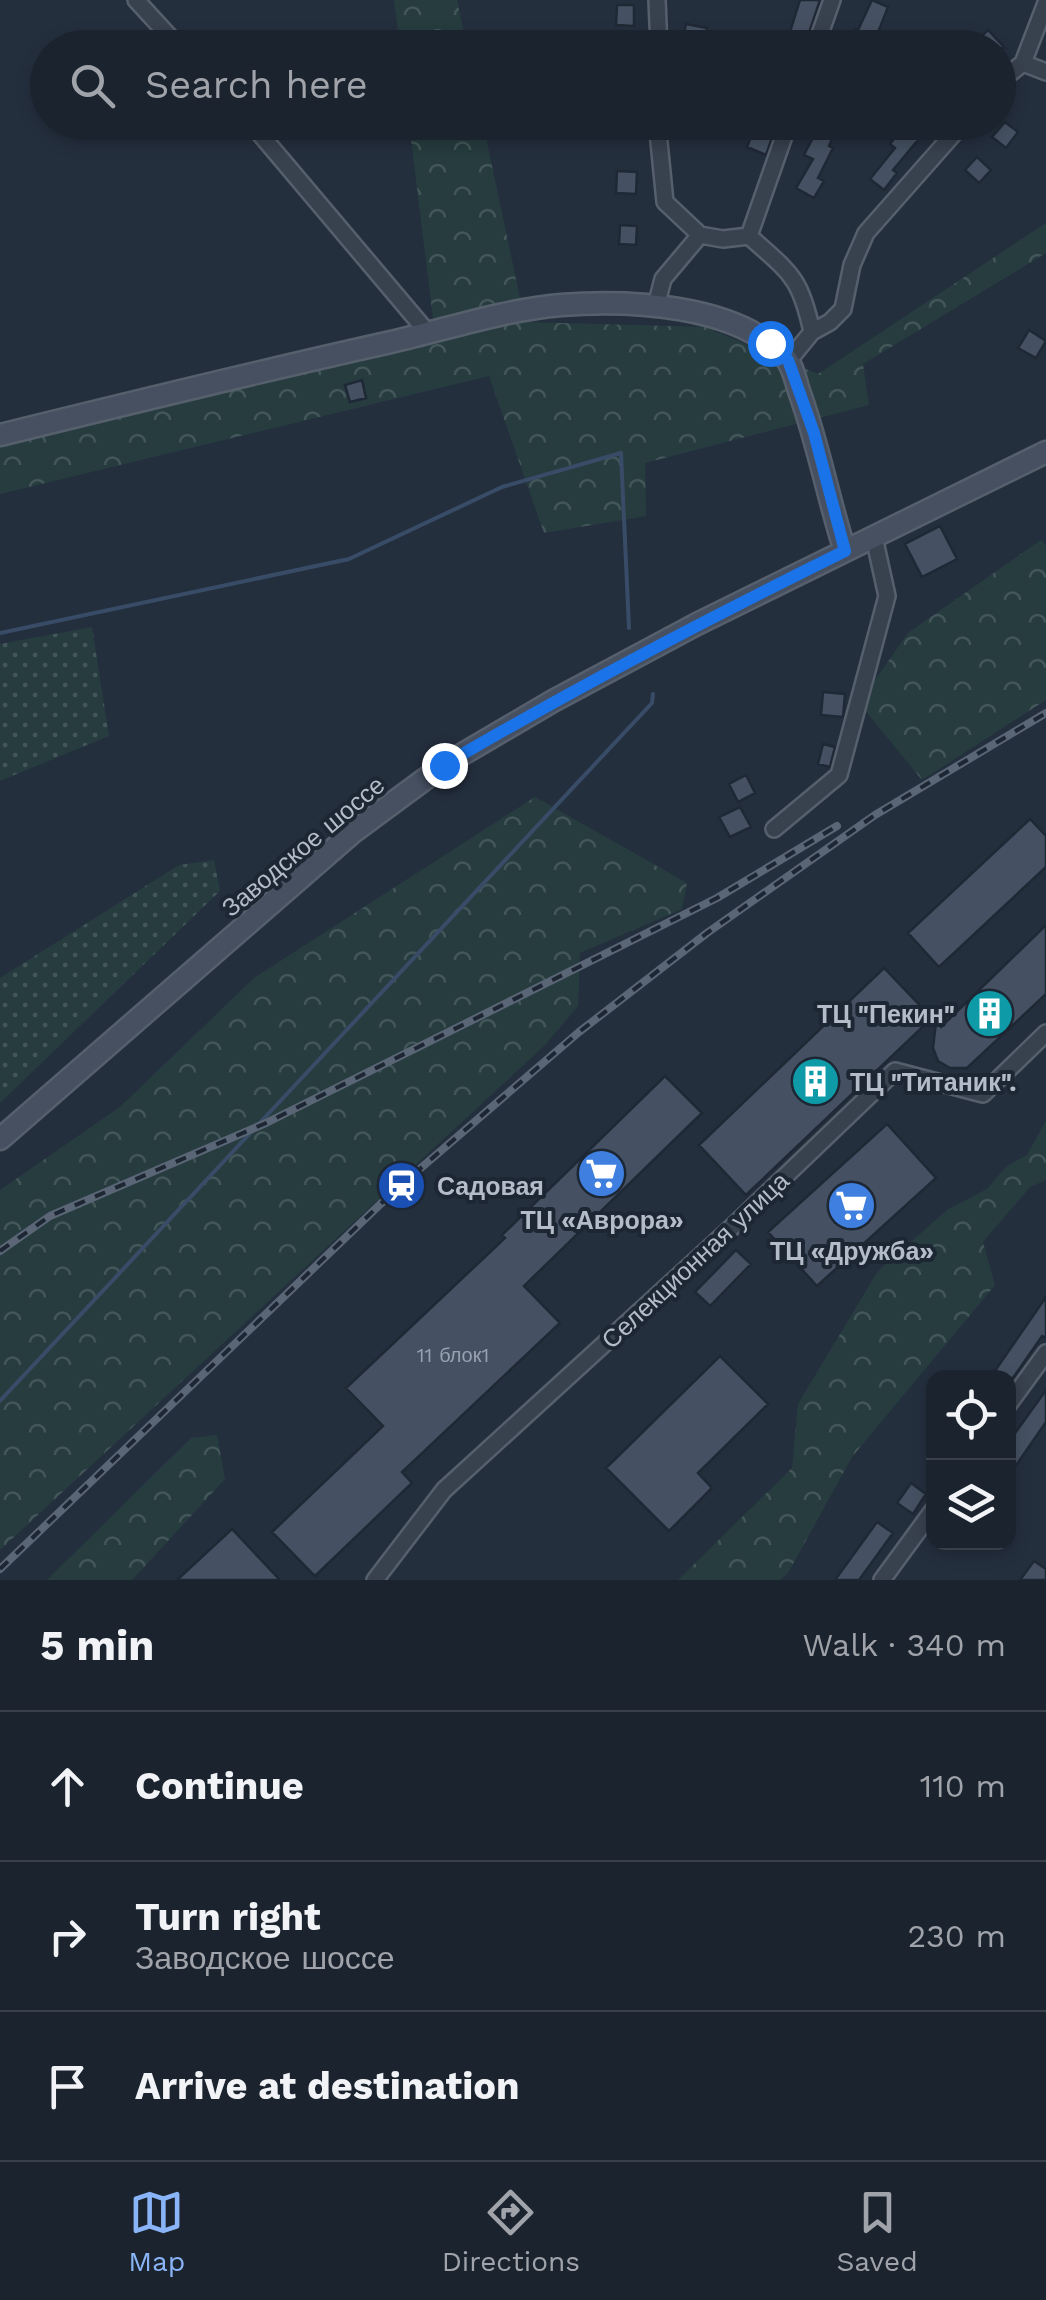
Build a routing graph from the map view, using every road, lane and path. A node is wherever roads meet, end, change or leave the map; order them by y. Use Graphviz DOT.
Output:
graph roads {
  1 [pos="136,0"];
  2 [pos="657,0"];
  3 [pos="832,0"];
  4 [pos="1046,3"];
  5 [pos="164,30"];
  6 [pos="658,30"];
  7 [pos="821,30"];
  8 [pos="1022,64"];
  9 [pos="1016,69"];
  10 [pos="1046,72"];
  11 [pos="265,140"];
  12 [pos="659,140"];
  13 [pos="783,140"];
  14 [pos="948,140"];
  15 [pos="700,236"];
  16 [pos="749,236"];
  17 [pos="656,306"];
  18 [pos="812,332"];
  19 [pos="428,334"];
  20 [pos="788,360"];
  21 [pos="0,436"];
  22 [pos="1046,452"];
  23 [pos="874,537"];
  24 [pos="845,551"];
  25 [pos="774,829"];
  26 [pos="1046,1033"];
  27 [pos="0,1139"];
  28 [pos="1046,1353"];
  29 [pos="1016,1394"];
  30 [pos="926,1520"];
  31 [pos="374,1580"];
  32 [pos="882,1580"];
  1 -- 5 [label="street"];
  2 -- 6 [label="street"];
  3 -- 7 [label="street"];
  4 -- 8 [label="street"];
  8 -- 9 [label="street"];
  8 -- 10 [label="street"];
  11 -- 19 [label="street"];
  12 -- 15 [label="street"];
  13 -- 16 [label="street"];
  14 -- 18 [label="street"];
  15 -- 16 [label="street"];
  15 -- 17 [label="street"];
  16 -- 18 [label="street"];
  17 -- 19 [label="main road"];
  17 -- 20 [label="main road"];
  18 -- 20 [label="street"];
  19 -- 21 [label="main road"];
  20 -- 24 [label="main road"];
  22 -- 23 [label="main road, Заводское шоссе"];
  23 -- 24 [label="main road, Заводское шоссе"];
  23 -- 25 [label="street"];
  24 -- 27 [label="main road, Заводское шоссе"];
  26 -- 31 [label="street, Селекционная улица"];
  28 -- 29 [label="street"];
  30 -- 32 [label="street"];
}
